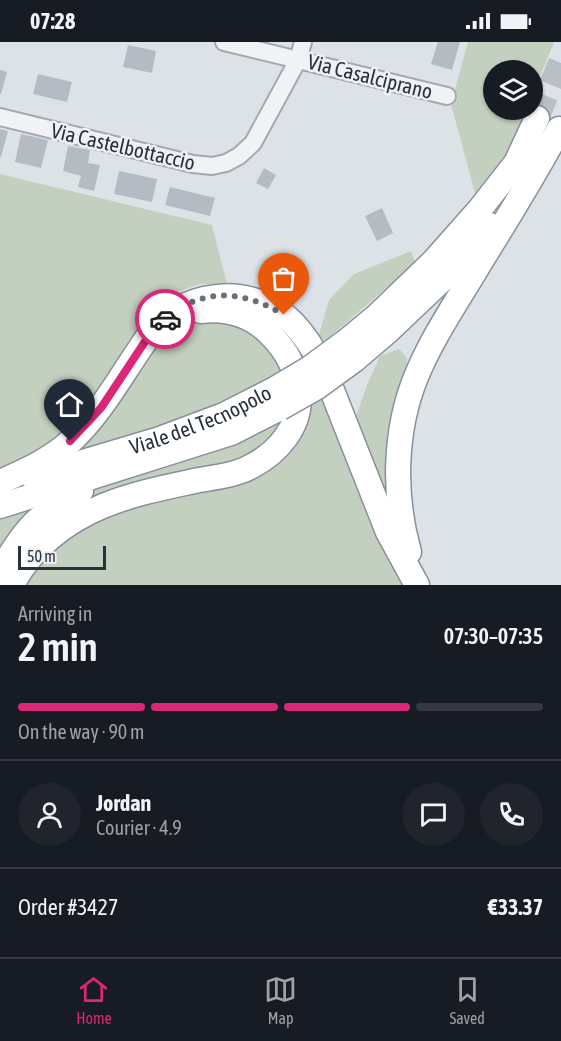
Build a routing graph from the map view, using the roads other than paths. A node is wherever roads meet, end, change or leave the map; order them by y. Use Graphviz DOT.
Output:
graph roads {
  1 [pos="224,42"];
  2 [pos="303,42"];
  3 [pos="298,60"];
  4 [pos="447,96"];
  5 [pos="0,117"];
  6 [pos="536,120"];
  7 [pos="559,129"];
  8 [pos="536,172"];
  9 [pos="154,328"];
  10 [pos="351,350"];
  11 [pos="276,399"];
  12 [pos="125,468"];
  13 [pos="0,482"];
  14 [pos="0,486"];
  15 [pos="0,507"];
  16 [pos="0,572"];
  17 [pos="12,585"];
  18 [pos="418,585"];
  1 -- 3 [label="street, Via Casalciprano"];
  2 -- 3 [label="street, Via Castelbottaccio"];
  3 -- 4 [label="street, Via Casalciprano"];
  3 -- 5 [label="street, Via Castelbottaccio"];
  6 -- 10 [label="highway, Viale del Tecnopolo"];
  7 -- 8 [label="highway"];
  8 -- 10 [label="highway, Viale del Tecnopolo"];
  8 -- 18 [label="highway"];
  9 -- 13 [label="highway"];
  9 -- 17 [label="highway"];
  9 -- 18 [label="highway"];
  10 -- 11 [label="highway, Viale del Tecnopolo, bridge"];
  11 -- 12 [label="highway, Viale del Tecnopolo"];
  11 -- 14 [label="highway, Viale del Tecnopolo"];
  12 -- 15 [label="highway"];
  12 -- 16 [label="highway"];
}
